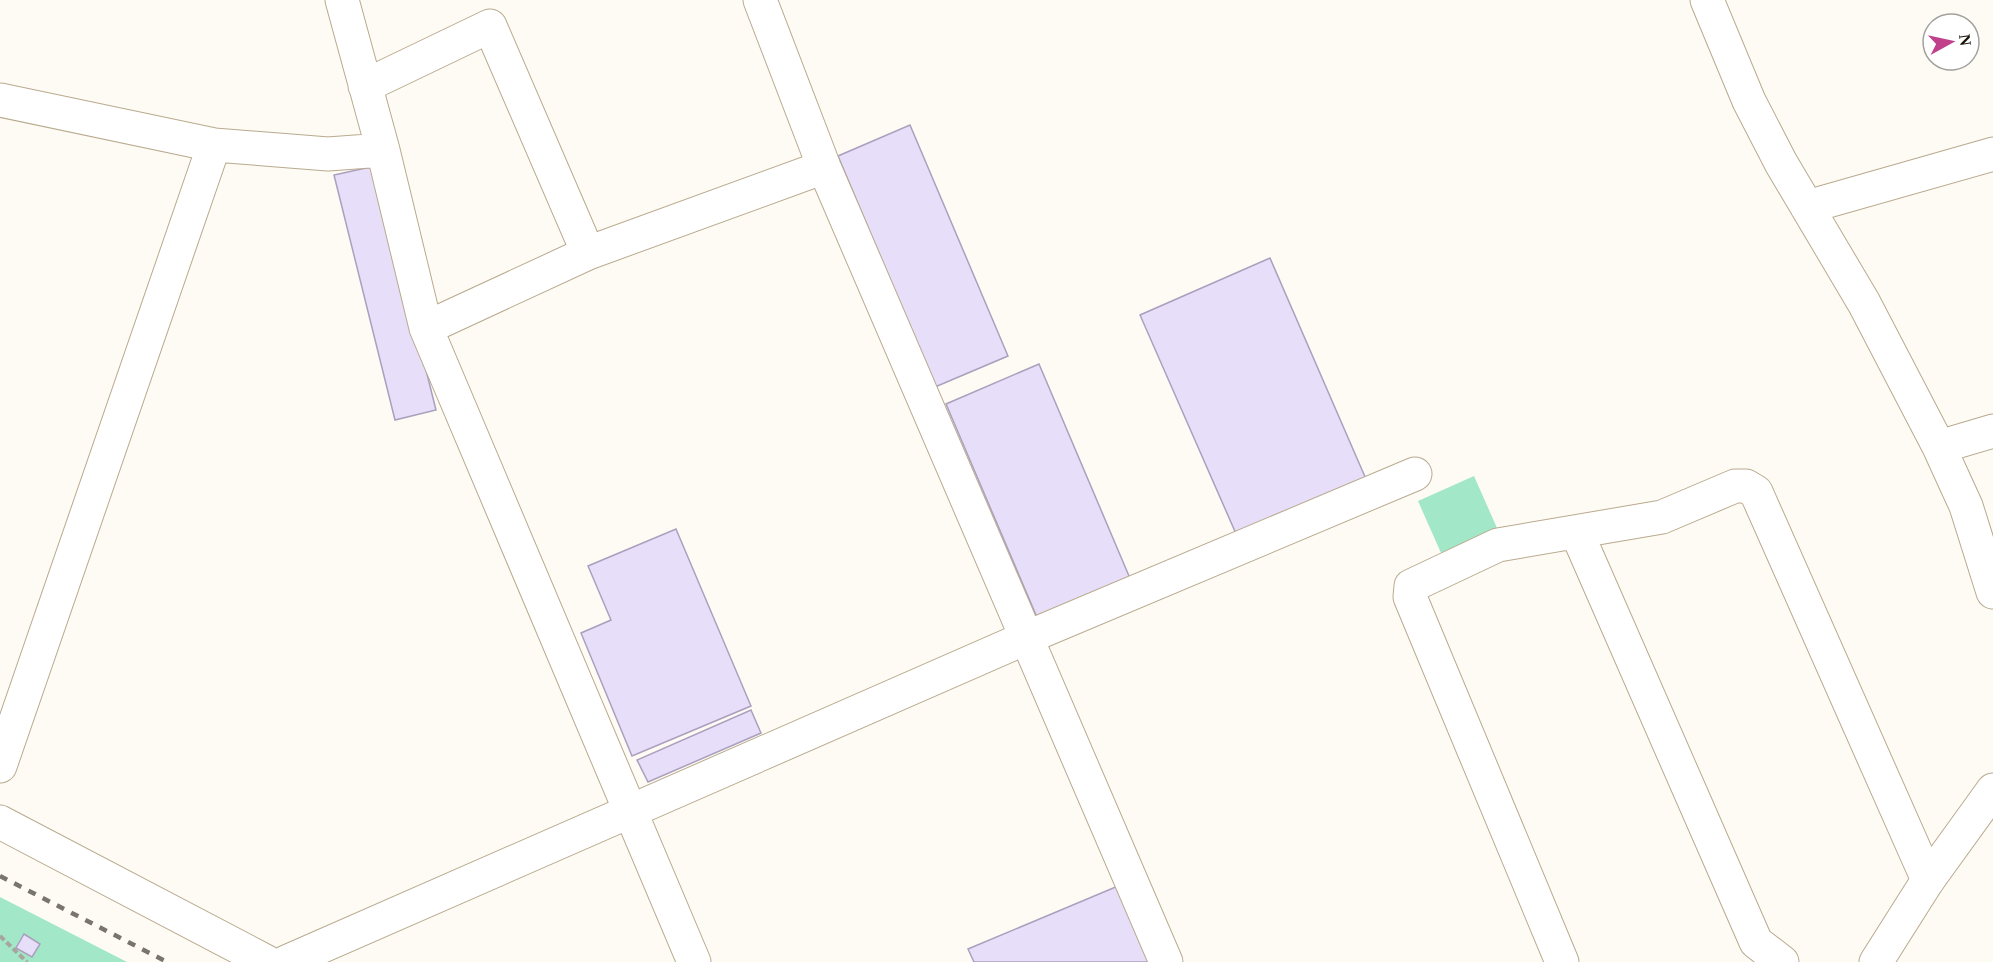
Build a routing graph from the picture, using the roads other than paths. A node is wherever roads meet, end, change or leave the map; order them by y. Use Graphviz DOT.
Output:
graph roads {
  1 [pos="342,0"];
  2 [pos="760,0"];
  3 [pos="1707,0"];
  4 [pos="365,86"];
  5 [pos="0,100"];
  6 [pos="214,145"];
  7 [pos="383,150"];
  8 [pos="1993,154"];
  9 [pos="824,167"];
  10 [pos="1807,207"];
  11 [pos="588,253"];
  12 [pos="426,328"];
  13 [pos="1993,431"];
  14 [pos="1939,447"];
  15 [pos="1415,474"];
  16 [pos="1577,533"];
  17 [pos="1993,592"];
  18 [pos="1028,637"];
  19 [pos="0,766"];
  20 [pos="1993,790"];
  21 [pos="629,810"];
  22 [pos="0,822"];
  23 [pos="1928,879"];
  24 [pos="1749,952"];
  25 [pos="267,962"];
  26 [pos="286,962"];
  27 [pos="694,962"];
  28 [pos="1166,962"];
  29 [pos="1562,962"];
  30 [pos="1782,962"];
  31 [pos="1876,962"];
  1 -- 4 [label="street"];
  2 -- 9 [label="street"];
  3 -- 10 [label="street"];
  4 -- 7 [label="street"];
  4 -- 11 [label="street"];
  5 -- 6 [label="street"];
  6 -- 7 [label="street"];
  6 -- 19 [label="street"];
  7 -- 12 [label="street"];
  8 -- 10 [label="street"];
  9 -- 11 [label="street"];
  9 -- 18 [label="street"];
  10 -- 14 [label="street"];
  11 -- 12 [label="street"];
  12 -- 21 [label="street"];
  13 -- 14 [label="street"];
  14 -- 17 [label="street"];
  15 -- 18 [label="street"];
  16 -- 23 [label="street"];
  16 -- 24 [label="street"];
  16 -- 29 [label="street"];
  18 -- 21 [label="street"];
  18 -- 28 [label="street"];
  20 -- 23 [label="street"];
  21 -- 26 [label="street"];
  21 -- 27 [label="street"];
  22 -- 25 [label="street"];
  23 -- 31 [label="street"];
  24 -- 30 [label="street"];
}
